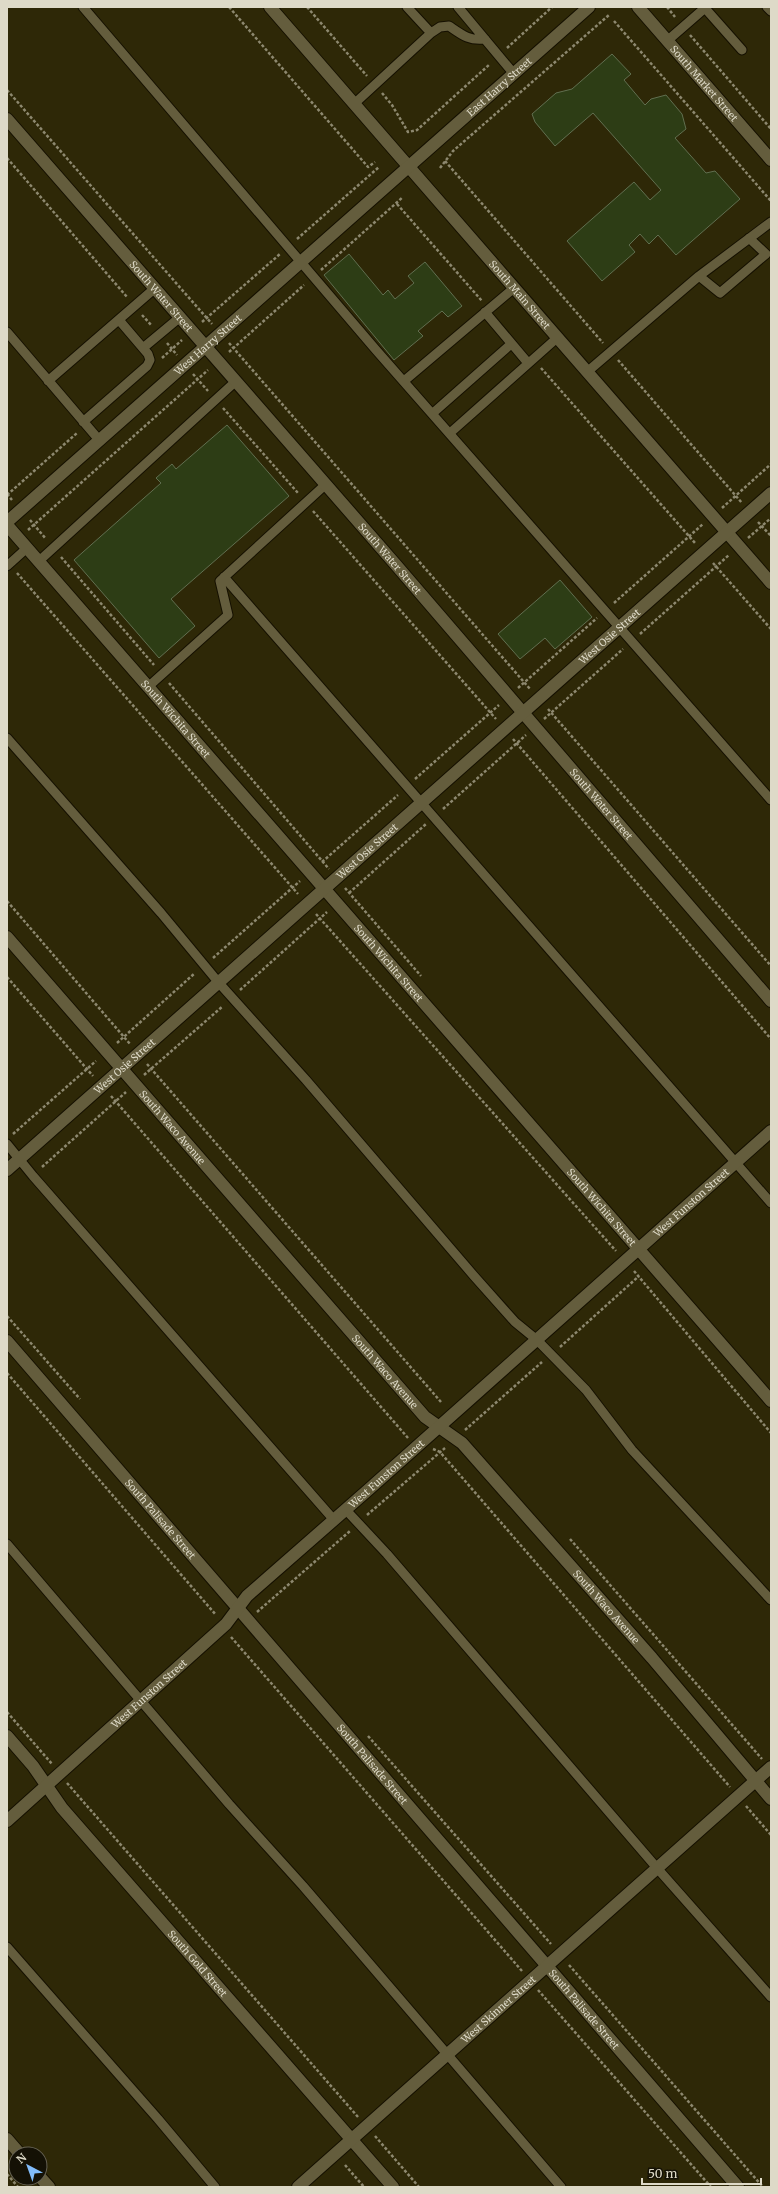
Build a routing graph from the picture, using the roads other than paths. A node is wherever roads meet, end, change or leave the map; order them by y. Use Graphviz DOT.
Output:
graph roads {
  1 [pos="82,7"];
  2 [pos="270,7"];
  3 [pos="408,7"];
  4 [pos="458,7"];
  5 [pos="589,7"];
  6 [pos="638,7"];
  7 [pos="705,7"];
  8 [pos="767,7"];
  9 [pos="771,11"];
  10 [pos="431,33"];
  11 [pos="485,39"];
  12 [pos="667,41"];
  13 [pos="742,50"];
  14 [pos="514,74"];
  15 [pos="354,104"];
  16 [pos="7,119"];
  17 [pos="771,160"];
  18 [pos="409,167"];
  19 [pos="771,222"];
  20 [pos="749,238"];
  21 [pos="302,262"];
  22 [pos="699,276"];
  23 [pos="514,288"];
  24 [pos="154,289"];
  25 [pos="487,311"];
  26 [pos="179,318"];
  27 [pos="119,320"];
  28 [pos="7,332"];
  29 [pos="558,338"];
  30 [pos="511,344"];
  31 [pos="143,348"];
  32 [pos="205,348"];
  33 [pos="531,361"];
  34 [pos="587,372"];
  35 [pos="48,381"];
  36 [pos="404,381"];
  37 [pos="235,382"];
  38 [pos="432,413"];
  39 [pos="83,422"];
  40 [pos="450,433"];
  41 [pos="100,441"];
  42 [pos="326,485"];
  43 [pos="771,493"];
  44 [pos="7,523"];
  45 [pos="727,532"];
  46 [pos="27,548"];
  47 [pos="39,561"];
  48 [pos="8,565"];
  49 [pos="224,577"];
  50 [pos="771,582"];
  51 [pos="619,628"];
  52 [pos="149,686"];
  53 [pos="523,713"];
  54 [pos="7,738"];
  55 [pos="771,800"];
  56 [pos="421,804"];
  57 [pos="325,890"];
  58 [pos="7,937"];
  59 [pos="219,983"];
  60 [pos="771,1001"];
  61 [pos="121,1070"];
  62 [pos="771,1131"];
  63 [pos="9,1140"];
  64 [pos="20,1158"];
  65 [pos="736,1162"];
  66 [pos="7,1170"];
  67 [pos="771,1203"];
  68 [pos="639,1249"];
  69 [pos="537,1340"];
  70 [pos="7,1341"];
  71 [pos="771,1400"];
  72 [pos="439,1427"];
  73 [pos="346,1510"];
  74 [pos="334,1520"];
  75 [pos="7,1544"];
  76 [pos="771,1600"];
  77 [pos="238,1608"];
  78 [pos="142,1700"];
  79 [pos="7,1736"];
  80 [pos="770,1768"];
  81 [pos="756,1781"];
  82 [pos="49,1790"];
  83 [pos="771,1799"];
  84 [pos="7,1821"];
  85 [pos="657,1868"];
  86 [pos="7,1947"];
  87 [pos="547,1967"];
  88 [pos="771,1997"];
  89 [pos="448,2054"];
  90 [pos="352,2140"];
  91 [pos="215,2187"];
  92 [pos="298,2187"];
  93 [pos="393,2187"];
  94 [pos="561,2187"];
  95 [pos="738,2187"];
  1 -- 21 [label="lane"];
  2 -- 15 [label="street, South Main Street"];
  3 -- 10 [label="lane"];
  4 -- 11 [label="lane"];
  5 -- 14 [label="street, East Harry Street"];
  6 -- 12 [label="street, South Market Street"];
  7 -- 12 [label="lane"];
  7 -- 13 [label="lane"];
  8 -- 9 [label="lane"];
  10 -- 11 [label="lane"];
  10 -- 15 [label="lane"];
  11 -- 14 [label="lane"];
  12 -- 17 [label="street, South Market Street"];
  14 -- 18 [label="street, East Harry Street"];
  15 -- 18 [label="street, South Main Street"];
  16 -- 24 [label="street, South Water Street"];
  18 -- 21 [label="street, West Harry Street"];
  18 -- 23 [label="street, South Main Street"];
  19 -- 20 [label="lane"];
  20 -- 22 [label="lane"];
  20 -- 22 [label="lane"];
  21 -- 32 [label="street, West Harry Street"];
  21 -- 36 [label="lane"];
  22 -- 34 [label="lane"];
  23 -- 25 [label="lane"];
  23 -- 29 [label="street, South Main Street"];
  24 -- 26 [label="street, South Water Street"];
  24 -- 27 [label="lane"];
  25 -- 30 [label="lane"];
  25 -- 36 [label="lane"];
  26 -- 31 [label="lane"];
  26 -- 32 [label="street, South Water Street"];
  27 -- 31 [label="lane"];
  27 -- 35 [label="lane"];
  28 -- 35 [label="lane"];
  29 -- 33 [label="lane"];
  29 -- 34 [label="street, South Main Street"];
  30 -- 33 [label="lane"];
  30 -- 38 [label="lane"];
  31 -- 39 [label="lane"];
  32 -- 37 [label="street, South Water Street"];
  32 -- 41 [label="street, West Harry Street"];
  33 -- 40 [label="lane"];
  34 -- 45 [label="street, South Main Street"];
  35 -- 39 [label="lane"];
  36 -- 38 [label="lane"];
  37 -- 42 [label="street, South Water Street"];
  37 -- 47 [label="lane"];
  38 -- 40 [label="lane"];
  39 -- 41 [label="lane"];
  40 -- 51 [label="lane"];
  41 -- 44 [label="street, West Harry Street"];
  42 -- 49 [label="lane"];
  42 -- 53 [label="street, South Water Street"];
  43 -- 45 [label="street, West Osie Street"];
  44 -- 46 [label="street, South Wichita Street"];
  45 -- 50 [label="street, South Main Street"];
  45 -- 51 [label="street, West Osie Street"];
  46 -- 47 [label="street, South Wichita Street"];
  46 -- 48 [label="lane"];
  47 -- 52 [label="street, South Wichita Street"];
  49 -- 52 [label="lane"];
  49 -- 56 [label="lane"];
  51 -- 53 [label="street, West Osie Street"];
  51 -- 55 [label="lane"];
  52 -- 57 [label="street, South Wichita Street"];
  53 -- 56 [label="street, West Osie Street"];
  53 -- 60 [label="street, South Water Street"];
  54 -- 59 [label="lane"];
  56 -- 57 [label="street, West Osie Street"];
  56 -- 65 [label="lane"];
  57 -- 59 [label="street, West Osie Street"];
  57 -- 68 [label="street, South Wichita Street"];
  58 -- 61 [label="street, South Waco Avenue"];
  59 -- 61 [label="street, West Osie Street"];
  59 -- 69 [label="lane"];
  61 -- 64 [label="street, West Osie Street"];
  61 -- 72 [label="street, South Waco Avenue"];
  62 -- 65 [label="street, West Funston Street"];
  63 -- 64 [label="lane"];
  64 -- 66 [label="street, West Osie Street"];
  64 -- 74 [label="lane"];
  65 -- 67 [label="lane"];
  65 -- 68 [label="street, West Funston Street"];
  68 -- 69 [label="street, West Funston Street"];
  68 -- 71 [label="street, South Wichita Street"];
  69 -- 72 [label="street, West Funston Street"];
  69 -- 76 [label="lane"];
  70 -- 77 [label="street, South Palisade Street"];
  72 -- 73 [label="street, West Funston Street"];
  72 -- 81 [label="street, South Waco Avenue"];
  73 -- 74 [label="street, West Funston Street"];
  73 -- 85 [label="lane"];
  74 -- 77 [label="street, West Funston Street"];
  75 -- 78 [label="lane"];
  77 -- 78 [label="street, West Funston Street"];
  77 -- 87 [label="street, South Palisade Street"];
  78 -- 82 [label="street, West Funston Street"];
  78 -- 89 [label="lane"];
  79 -- 82 [label="street, South Gold Street"];
  80 -- 81 [label="street, West Skinner Street"];
  81 -- 83 [label="street, South Waco Avenue"];
  81 -- 85 [label="street, West Skinner Street"];
  82 -- 84 [label="street, West Funston Street"];
  82 -- 90 [label="street, South Gold Street"];
  85 -- 87 [label="street, West Skinner Street"];
  85 -- 88 [label="lane"];
  86 -- 91 [label="lane"];
  87 -- 89 [label="street, West Skinner Street"];
  87 -- 95 [label="street, South Palisade Street"];
  89 -- 90 [label="street, West Skinner Street"];
  89 -- 94 [label="lane"];
  90 -- 92 [label="street, West Skinner Street"];
  90 -- 93 [label="street, South Gold Street"];
}
